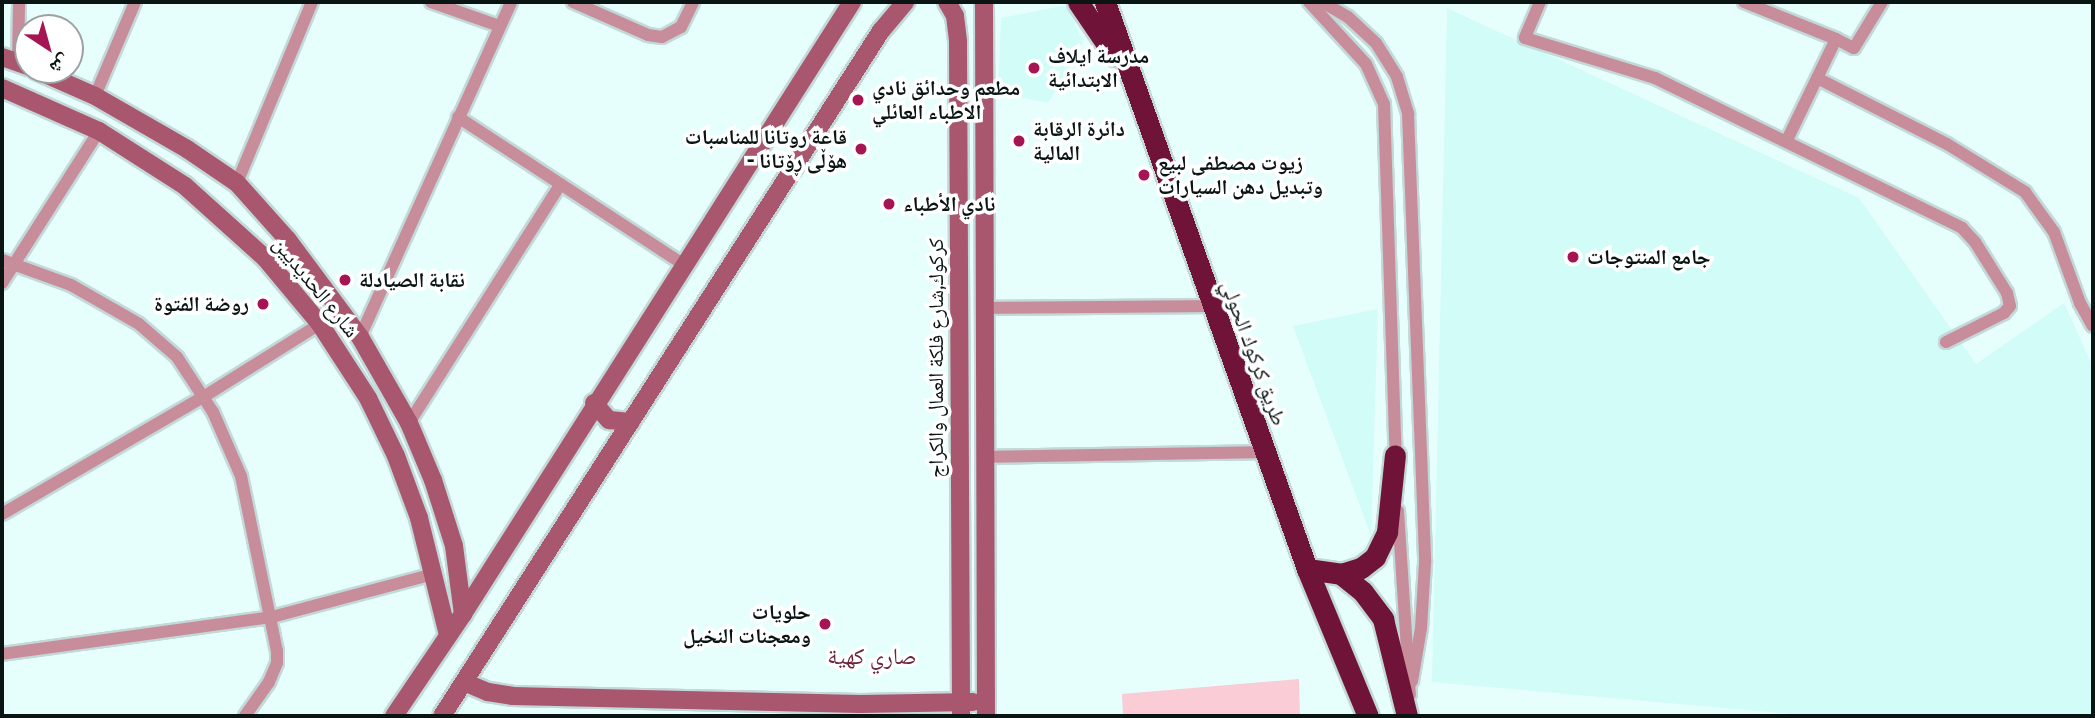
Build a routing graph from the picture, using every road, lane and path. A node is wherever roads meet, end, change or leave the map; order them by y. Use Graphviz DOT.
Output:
graph roads {
  1 [pos="135,2"];
  2 [pos="312,2"];
  3 [pos="431,2"];
  4 [pos="511,2"];
  5 [pos="573,2"];
  6 [pos="693,2"];
  7 [pos="852,2"];
  8 [pos="905,2"];
  9 [pos="947,2"];
  10 [pos="984,2"];
  11 [pos="1078,2"];
  12 [pos="1105,2"];
  13 [pos="1309,2"];
  14 [pos="1322,2"];
  15 [pos="1540,2"];
  16 [pos="1744,2"];
  17 [pos="1882,2"];
  18 [pos="499,26"];
  19 [pos="1836,39"];
  20 [pos="1129,73"];
  21 [pos="1817,78"];
  22 [pos="68,84"];
  23 [pos="2,88"];
  24 [pos="95,96"];
  25 [pos="458,117"];
  26 [pos="99,131"];
  27 [pos="1786,142"];
  28 [pos="237,183"];
  29 [pos="560,185"];
  30 [pos="288,240"];
  31 [pos="265,258"];
  32 [pos="8,262"];
  33 [pos="683,264"];
  34 [pos="2,283"];
  35 [pos="1210,306"];
  36 [pos="983,308"];
  37 [pos="320,324"];
  38 [pos="2093,326"];
  39 [pos="360,337"];
  40 [pos="1946,342"];
  41 [pos="205,396"];
  42 [pos="594,403"];
  43 [pos="631,422"];
  44 [pos="409,423"];
  45 [pos="1264,452"];
  46 [pos="1395,455"];
  47 [pos="985,457"];
  48 [pos="2,514"];
  49 [pos="1307,569"];
  50 [pos="434,574"];
  51 [pos="1341,574"];
  52 [pos="463,614"];
  53 [pos="272,617"];
  54 [pos="448,635"];
  55 [pos="2,654"];
  56 [pos="464,682"];
  57 [pos="1410,692"];
  58 [pos="986,709"];
  59 [pos="961,710"];
  60 [pos="245,716"];
  61 [pos="394,716"];
  62 [pos="442,716"];
  63 [pos="1368,716"];
  64 [pos="1409,716"];
  1 -- 24 [label="street"];
  2 -- 28 [label="street"];
  3 -- 18 [label="street"];
  4 -- 18 [label="street"];
  5 -- 6 [label="street"];
  7 -- 33 [label="street"];
  8 -- 43 [label="street"];
  9 -- 59 [label="street, كركوك,شارع فلكة العمال والكراج"];
  10 -- 36 [label="street"];
  11 -- 20 [label="highway"];
  12 -- 20 [label="highway, طريق كركوك الحولي"];
  13 -- 46 [label="street"];
  14 -- 57 [label="street"];
  15 -- 27 [label="street"];
  16 -- 19 [label="street"];
  17 -- 19 [label="street"];
  18 -- 25 [label="street"];
  19 -- 21 [label="street"];
  20 -- 35 [label="highway, طريق كركوك الحولي"];
  21 -- 27 [label="street"];
  21 -- 38 [label="street"];
  22 -- 24 [label="street, شارع الحديديين"];
  23 -- 26 [label="street, شارع الحديديين"];
  24 -- 28 [label="street, شارع الحديديين"];
  25 -- 29 [label="street"];
  25 -- 39 [label="street"];
  26 -- 31 [label="street, شارع الحديديين"];
  26 -- 32 [label="street"];
  27 -- 40 [label="street"];
  28 -- 30 [label="street, شارع الحديديين"];
  29 -- 33 [label="street"];
  29 -- 44 [label="street"];
  30 -- 31 [label="street"];
  30 -- 39 [label="street, شارع الحديديين"];
  31 -- 37 [label="street, شارع الحديديين"];
  32 -- 34 [label="street"];
  32 -- 41 [label="street"];
  33 -- 42 [label="street"];
  35 -- 36 [label="street"];
  35 -- 45 [label="highway, طريق كركوك الحولي"];
  36 -- 47 [label="street"];
  37 -- 41 [label="street"];
  37 -- 50 [label="street, شارع الحديديين"];
  39 -- 44 [label="street, شارع الحديديين"];
  41 -- 48 [label="street"];
  41 -- 53 [label="street"];
  42 -- 43 [label="street"];
  42 -- 52 [label="street"];
  43 -- 56 [label="street"];
  44 -- 52 [label="street, شارع الحديديين"];
  45 -- 47 [label="street"];
  45 -- 49 [label="highway, طريق كركوك الحولي"];
  46 -- 51 [label="highway"];
  46 -- 57 [label="street"];
  47 -- 58 [label="street"];
  49 -- 51 [label="highway"];
  49 -- 63 [label="highway, طريق كركوك الحولي"];
  50 -- 53 [label="street"];
  50 -- 54 [label="street, شارع الحديديين"];
  51 -- 64 [label="highway"];
  52 -- 54 [label="street"];
  53 -- 55 [label="street"];
  53 -- 60 [label="street"];
  54 -- 61 [label="street"];
  56 -- 59 [label="street"];
  56 -- 62 [label="street"];
  57 -- 64 [label="street"];
  58 -- 59 [label="street"];
}
